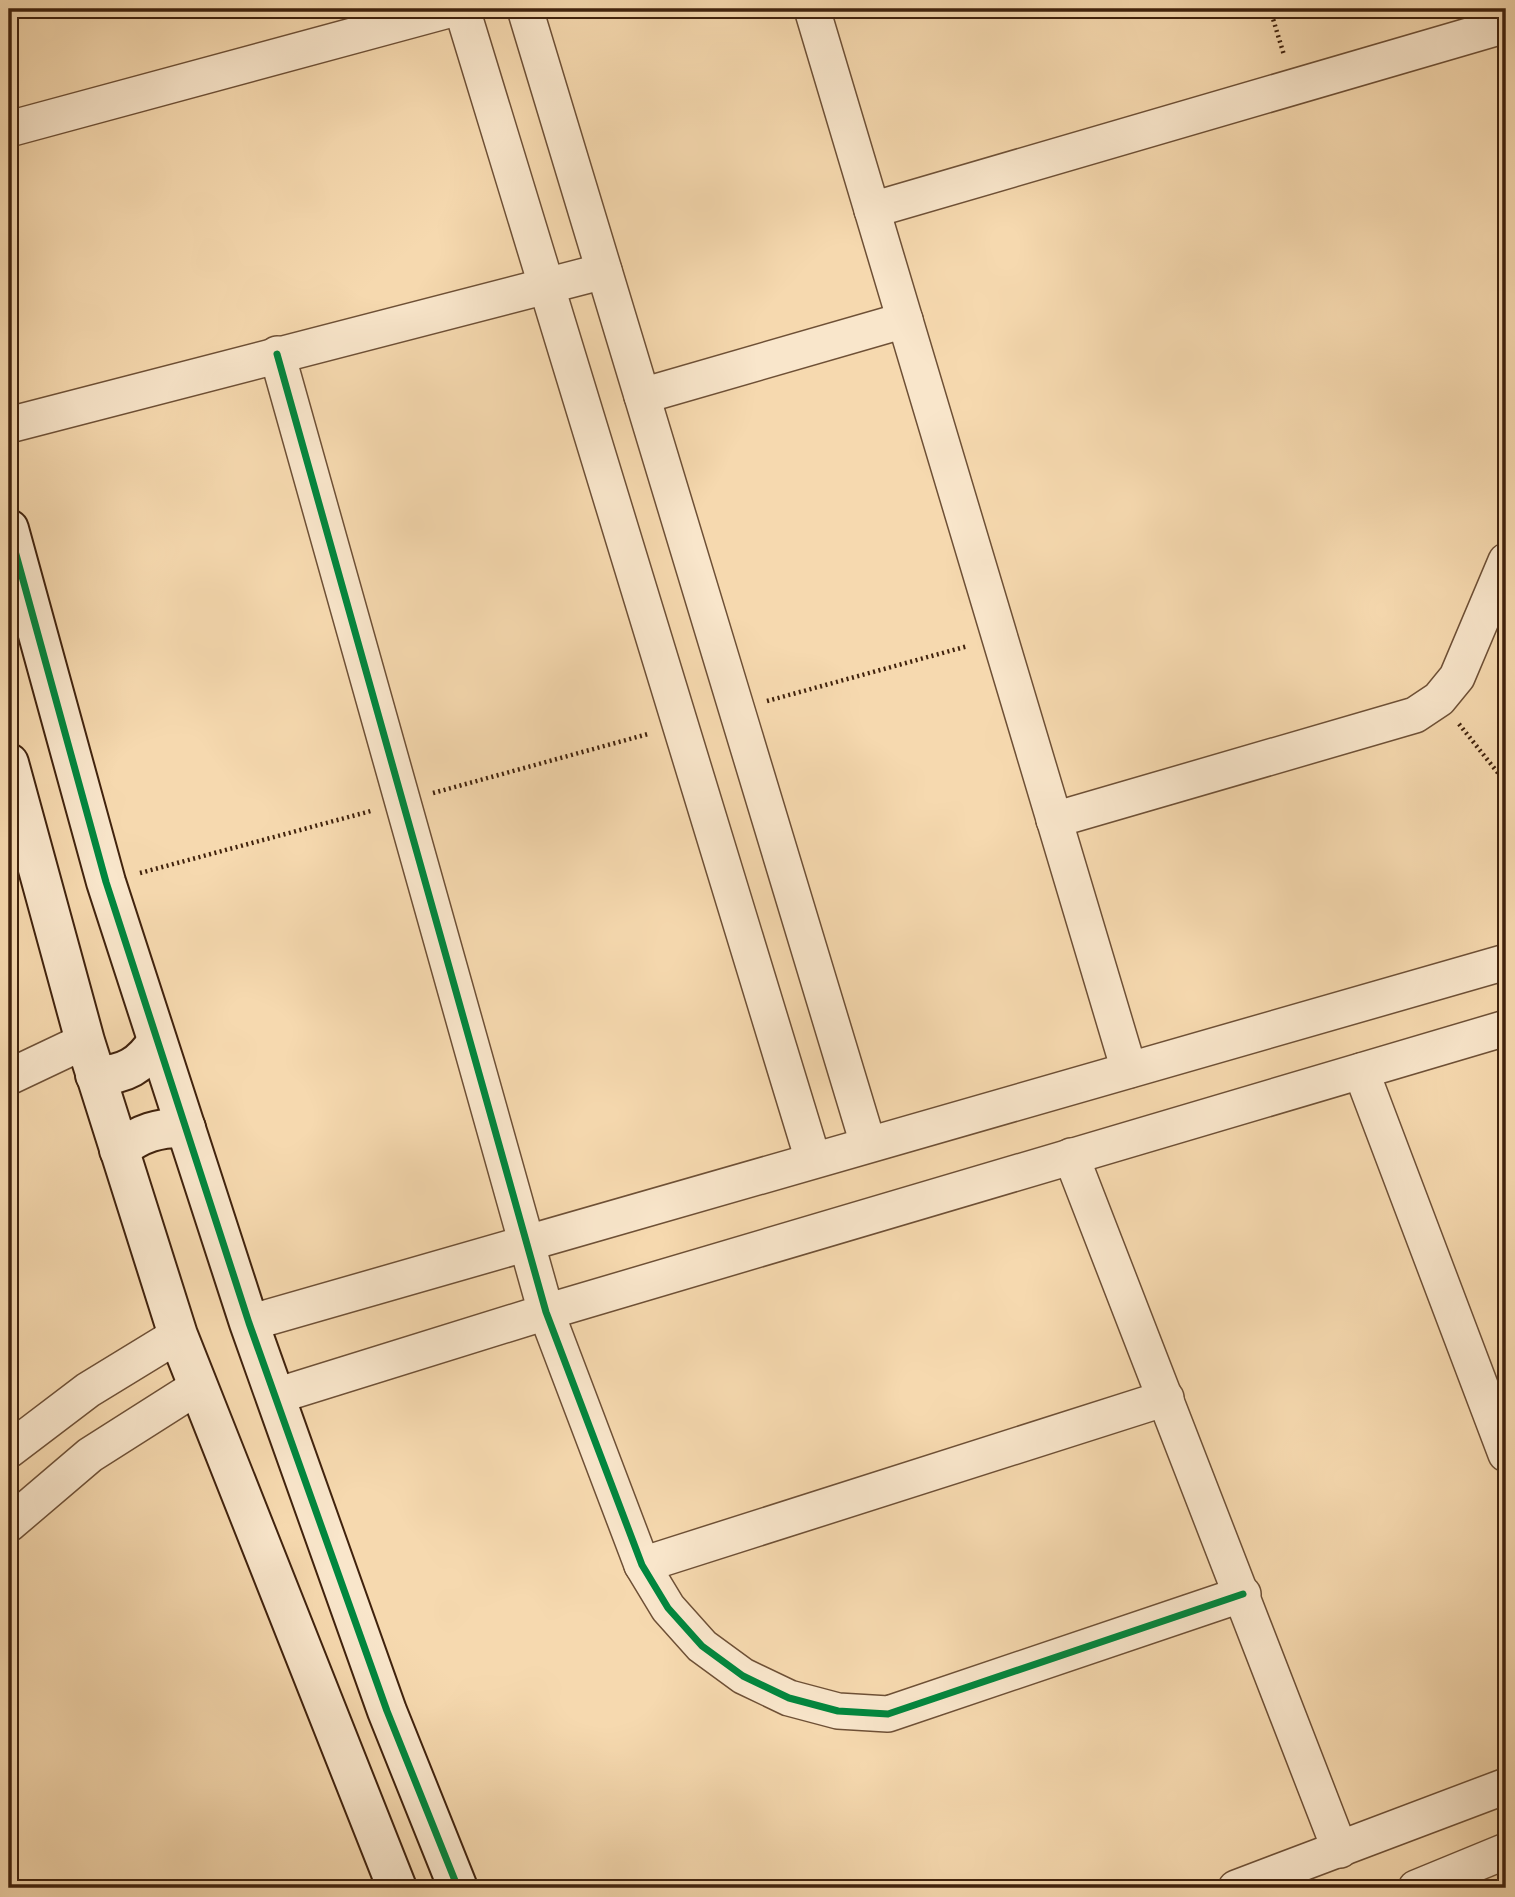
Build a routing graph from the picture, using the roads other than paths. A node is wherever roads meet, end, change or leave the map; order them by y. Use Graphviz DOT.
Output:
graph roads {
  1 [pos="452,9"];
  2 [pos="462,9"];
  3 [pos="525,9"];
  4 [pos="812,9"];
  5 [pos="1506,25"];
  6 [pos="9,129"];
  7 [pos="872,209"];
  8 [pos="604,271"];
  9 [pos="546,284"];
  10 [pos="905,320"];
  11 [pos="277,354"];
  12 [pos="642,396"];
  13 [pos="9,425"];
  14 [pos="9,529"];
  15 [pos="1506,561"];
  16 [pos="9,763"];
  17 [pos="1054,820"];
  18 [pos="1506,962"];
  19 [pos="1506,1028"];
  20 [pos="157,1041"];
  21 [pos="90,1058"];
  22 [pos="1129,1070"];
  23 [pos="1361,1071"];
  24 [pos="9,1077"];
  25 [pos="186,1128"];
  26 [pos="868,1144"];
  27 [pos="119,1150"];
  28 [pos="1071,1156"];
  29 [pos="813,1160"];
  30 [pos="526,1241"];
  31 [pos="547,1312"];
  32 [pos="248,1323"];
  33 [pos="178,1335"];
  34 [pos="197,1387"];
  35 [pos="276,1396"];
  36 [pos="1166,1398"];
  37 [pos="9,1450"];
  38 [pos="1506,1454"];
  39 [pos="9,1524"];
  40 [pos="642,1565"];
  41 [pos="1243,1594"];
  42 [pos="1506,1786"];
  43 [pos="1340,1850"];
  44 [pos="1506,1851"];
  45 [pos="397,1888"];
  46 [pos="458,1888"];
  47 [pos="1236,1888"];
  48 [pos="1416,1888"];
  1 -- 6 [label="street"];
  2 -- 9 [label="street"];
  3 -- 8 [label="street"];
  4 -- 7 [label="street"];
  5 -- 7 [label="street"];
  7 -- 10 [label="street"];
  8 -- 9 [label="street"];
  8 -- 12 [label="street"];
  9 -- 11 [label="street"];
  9 -- 29 [label="street"];
  10 -- 12 [label="street"];
  10 -- 17 [label="street"];
  11 -- 13 [label="street"];
  11 -- 30 [label="street"];
  12 -- 26 [label="street"];
  14 -- 20 [label="street"];
  15 -- 17 [label="street"];
  16 -- 21 [label="street"];
  17 -- 22 [label="street"];
  18 -- 22 [label="street"];
  19 -- 23 [label="street"];
  20 -- 21 [label="street"];
  20 -- 25 [label="street"];
  21 -- 24 [label="street"];
  21 -- 27 [label="street"];
  22 -- 26 [label="street"];
  23 -- 28 [label="street"];
  23 -- 38 [label="street"];
  25 -- 27 [label="street"];
  25 -- 32 [label="street"];
  26 -- 29 [label="street"];
  27 -- 33 [label="street"];
  28 -- 31 [label="street"];
  28 -- 36 [label="street"];
  29 -- 30 [label="street"];
  30 -- 31 [label="street"];
  30 -- 32 [label="street"];
  31 -- 35 [label="street"];
  31 -- 40 [label="street"];
  32 -- 35 [label="street"];
  33 -- 34 [label="street"];
  33 -- 37 [label="street"];
  34 -- 39 [label="street"];
  34 -- 45 [label="street"];
  35 -- 46 [label="street"];
  36 -- 40 [label="street"];
  36 -- 41 [label="street"];
  40 -- 41 [label="street"];
  41 -- 43 [label="street"];
  42 -- 43 [label="street"];
  43 -- 47 [label="street"];
  44 -- 48 [label="street"];
}
